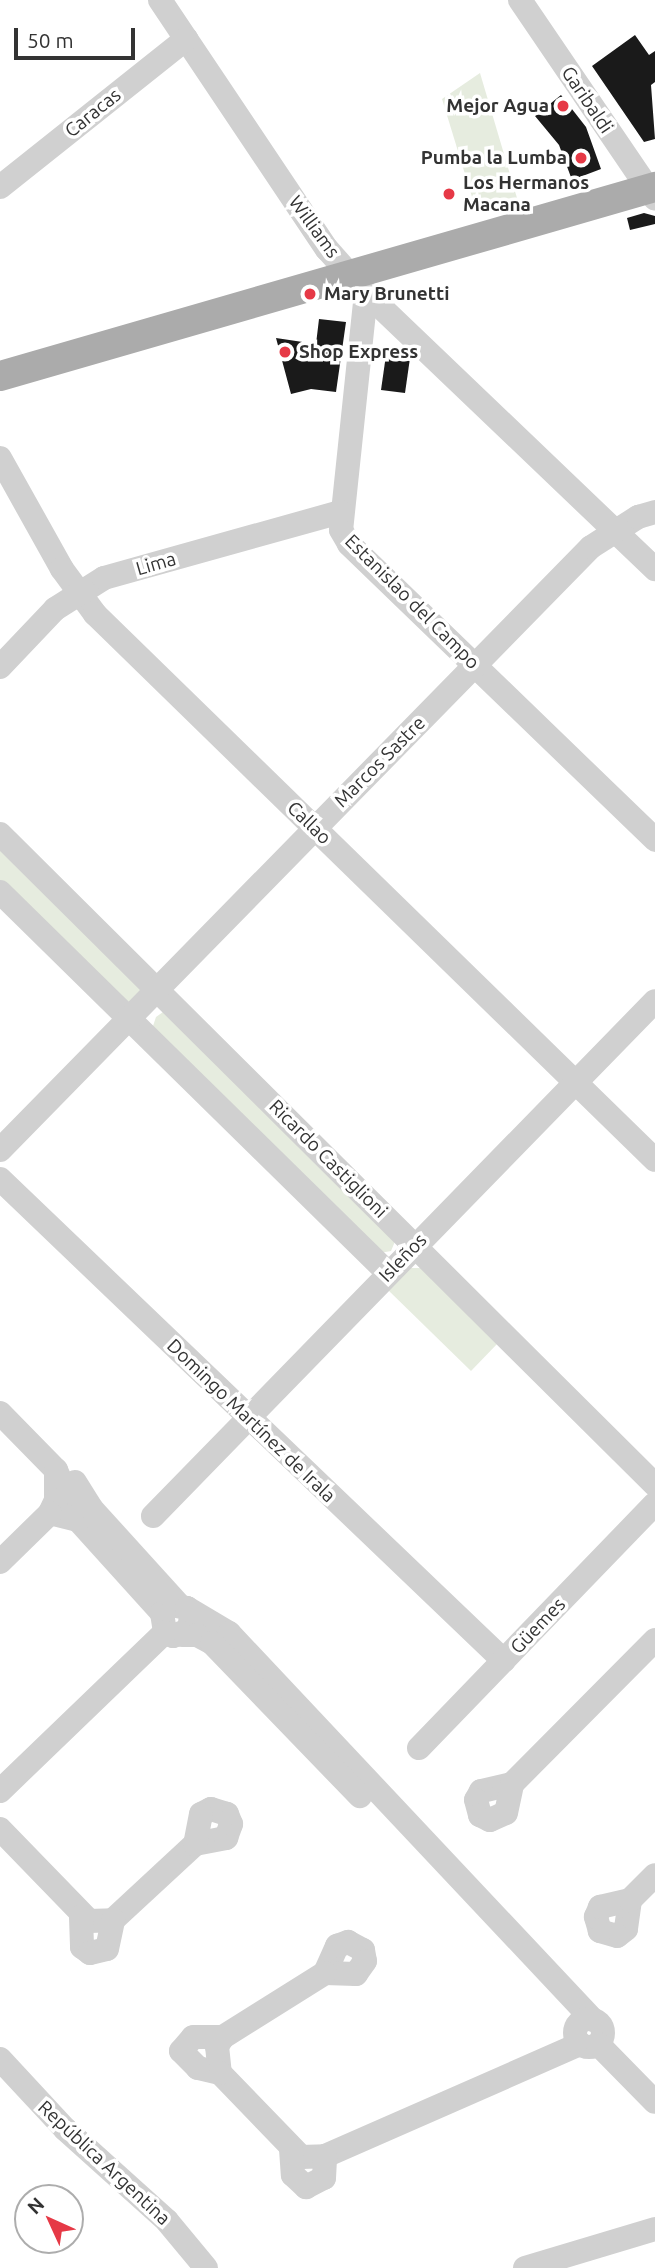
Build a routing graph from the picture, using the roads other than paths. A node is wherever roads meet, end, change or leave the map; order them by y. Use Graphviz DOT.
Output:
graph roads {
  1 [pos="160,0"];
  2 [pos="520,0"];
  3 [pos="186,39"];
  4 [pos="0,187"];
  5 [pos="653,192"];
  6 [pos="359,285"];
  7 [pos="0,376"];
  8 [pos="0,458"];
  9 [pos="341,512"];
  10 [pos="655,512"];
  11 [pos="614,531"];
  12 [pos="655,569"];
  13 [pos="79,593"];
  14 [pos="475,666"];
  15 [pos="0,667"];
  16 [pos="314,828"];
  17 [pos="0,834"];
  18 [pos="655,840"];
  19 [pos="0,892"];
  20 [pos="157,988"];
  21 [pos="655,1001"];
  22 [pos="127,1018"];
  23 [pos="576,1082"];
  24 [pos="0,1150"];
  25 [pos="655,1160"];
  26 [pos="0,1179"];
  27 [pos="415,1245"];
  28 [pos="388,1273"];
  29 [pos="0,1393"];
  30 [pos="0,1413"];
  31 [pos="248,1420"];
  32 [pos="56,1470"];
  33 [pos="655,1485"];
  34 [pos="655,1504"];
  35 [pos="50,1513"];
  36 [pos="153,1516"];
  37 [pos="78,1520"];
  38 [pos="0,1562"];
  39 [pos="175,1619"];
  40 [pos="655,1640"];
  41 [pos="504,1661"];
  42 [pos="419,1748"];
  43 [pos="512,1784"];
  44 [pos="0,1790"];
  45 [pos="0,1829"];
  46 [pos="195,1844"];
  47 [pos="655,1875"];
  48 [pos="630,1900"];
  49 [pos="325,1973"];
  50 [pos="591,2032"];
  51 [pos="223,2037"];
  52 [pos="0,2059"];
  53 [pos="220,2073"];
  54 [pos="655,2084"];
  55 [pos="655,2102"];
  56 [pos="655,2229"];
  57 [pos="206,2268"];
  58 [pos="525,2268"];
  1 -- 3 [label="street, Williams"];
  2 -- 5 [label="street, Garibaldi"];
  3 -- 4 [label="street, Caracas"];
  3 -- 6 [label="street, Williams"];
  5 -- 6 [label="main road"];
  6 -- 7 [label="main road"];
  6 -- 9 [label="street, Estanislao del Campo"];
  6 -- 11 [label="street, Williams"];
  8 -- 13 [label="street, Callao"];
  9 -- 13 [label="street, Lima"];
  9 -- 14 [label="street, Estanislao del Campo"];
  10 -- 11 [label="street, Marcos Sastre"];
  11 -- 12 [label="street, Williams"];
  11 -- 14 [label="street, Marcos Sastre"];
  13 -- 15 [label="street, Lima"];
  13 -- 16 [label="street, Callao"];
  14 -- 16 [label="street, Marcos Sastre"];
  14 -- 18 [label="street, Estanislao del Campo"];
  16 -- 20 [label="street, Marcos Sastre"];
  16 -- 23 [label="street, Callao"];
  17 -- 20 [label="street, Ricardo Castiglioni"];
  19 -- 22 [label="street, Ricardo Castiglioni"];
  20 -- 22 [label="street, Marcos Sastre"];
  20 -- 27 [label="street, Ricardo Castiglioni"];
  21 -- 23 [label="street, Isleños"];
  22 -- 24 [label="street, Marcos Sastre"];
  22 -- 28 [label="street, Ricardo Castiglioni"];
  23 -- 25 [label="street, Callao"];
  23 -- 27 [label="street, Isleños"];
  26 -- 31 [label="street, Domingo Martínez de Irala"];
  27 -- 28 [label="street, Isleños"];
  27 -- 33 [label="street, Ricardo Castiglioni"];
  28 -- 31 [label="street, Isleños"];
  29 -- 39 [label="street"];
  30 -- 32 [label="street"];
  31 -- 36 [label="street, Isleños"];
  31 -- 41 [label="street, Domingo Martínez de Irala"];
  32 -- 35 [label="street"];
  32 -- 37 [label="street"];
  34 -- 41 [label="street, Güemes"];
  35 -- 37 [label="street"];
  35 -- 38 [label="street"];
  37 -- 39 [label="street"];
  39 -- 44 [label="street"];
  39 -- 50 [label="street"];
  40 -- 43 [label="street"];
  41 -- 42 [label="street, Güemes"];
  45 -- 46 [label="street"];
  47 -- 48 [label="street"];
  49 -- 51 [label="street"];
  50 -- 53 [label="street"];
  50 -- 54 [label="street"];
  50 -- 55 [label="street"];
  51 -- 53 [label="street"];
  51 -- 53 [label="street"];
  52 -- 57 [label="street, República Argentina"];
  56 -- 58 [label="street"];
}
